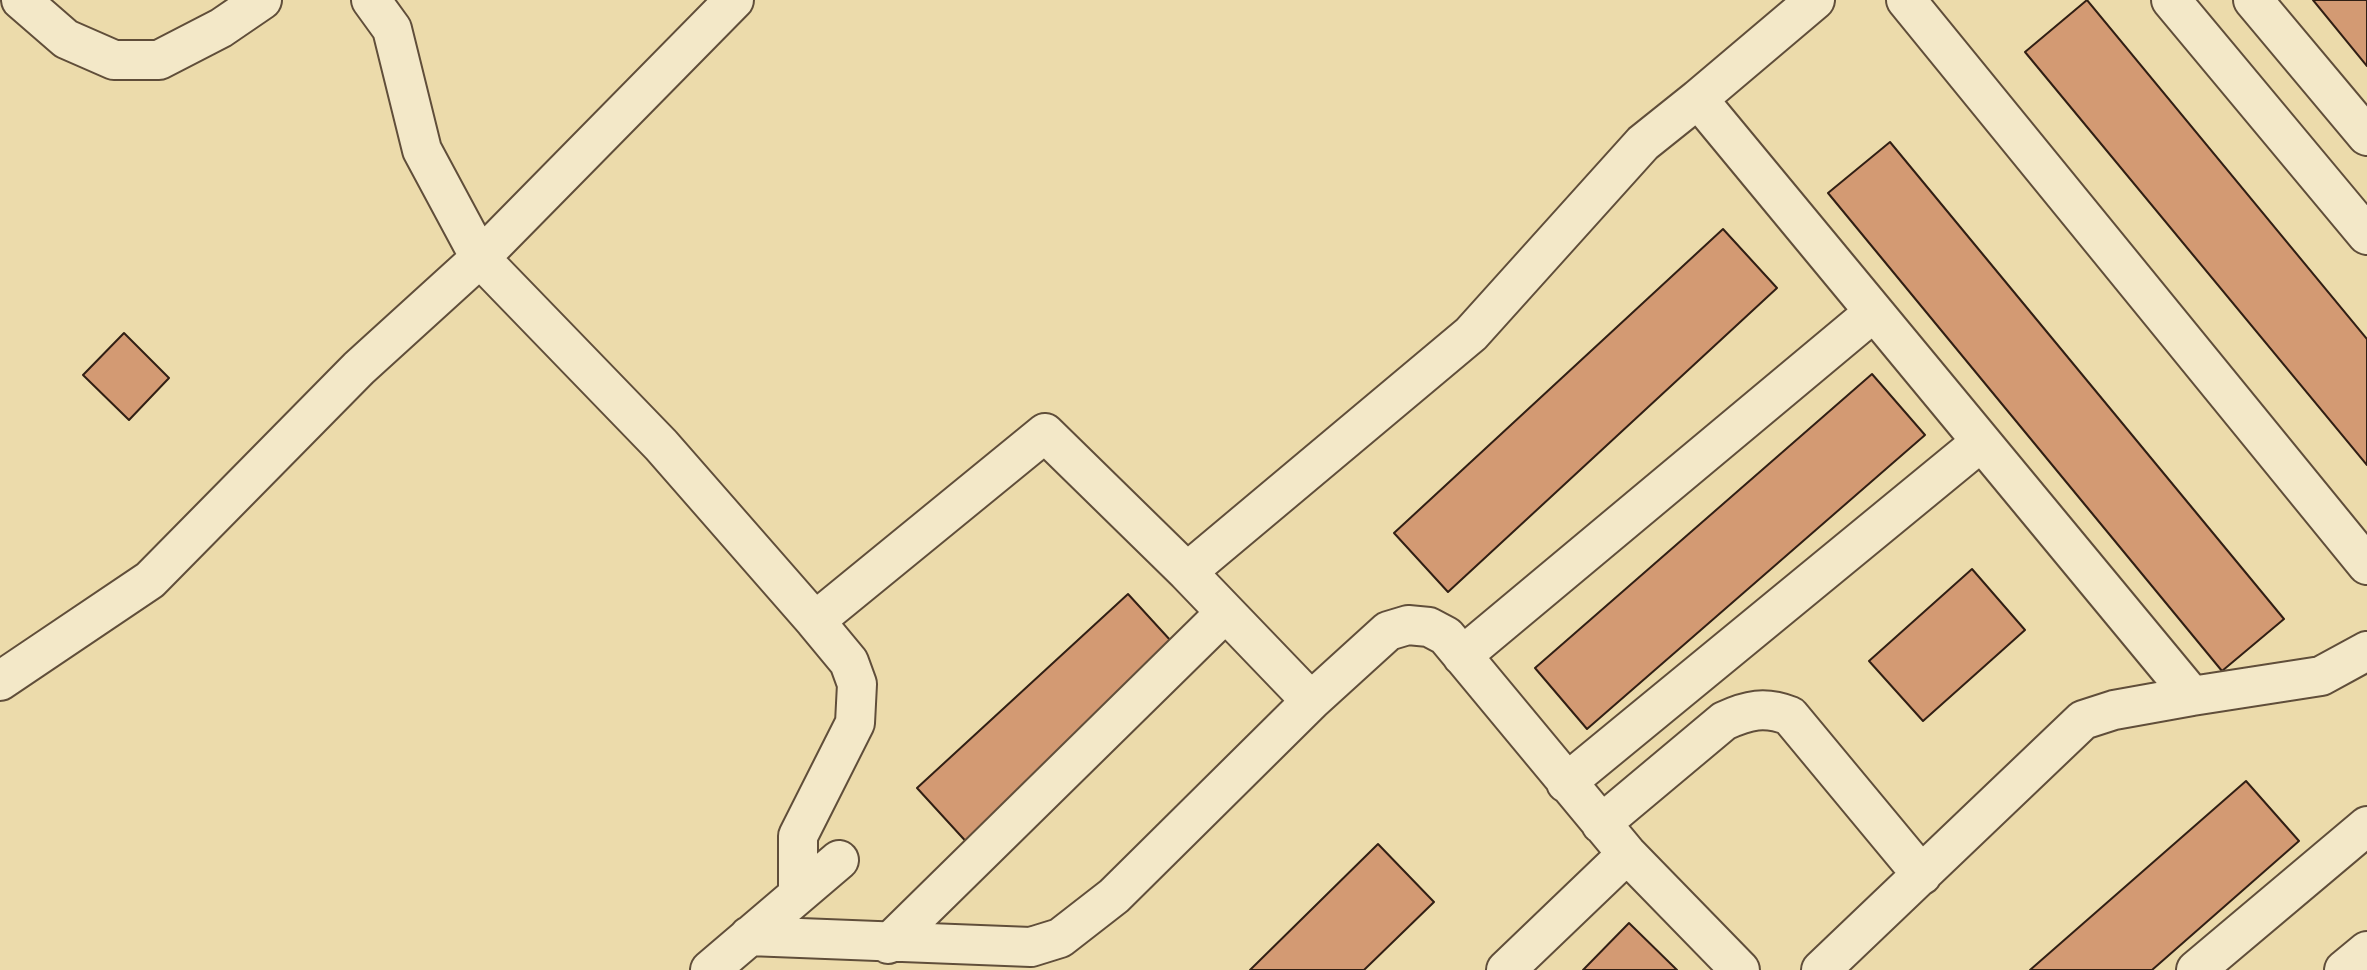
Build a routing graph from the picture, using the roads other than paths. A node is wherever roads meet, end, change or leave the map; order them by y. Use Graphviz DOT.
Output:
graph roads {
  1 [pos="21,0"];
  2 [pos="262,0"];
  3 [pos="371,0"];
  4 [pos="734,0"];
  5 [pos="1815,0"];
  6 [pos="1906,0"];
  7 [pos="2171,0"];
  8 [pos="2253,0"];
  9 [pos="1698,99"];
  10 [pos="2367,136"];
  11 [pos="2367,235"];
  12 [pos="480,258"];
  13 [pos="1874,312"];
  14 [pos="1982,442"];
  15 [pos="2367,565"];
  16 [pos="1187,572"];
  17 [pos="1225,613"];
  18 [pos="815,621"];
  19 [pos="2367,651"];
  20 [pos="1462,656"];
  21 [pos="0,681"];
  22 [pos="2192,696"];
  23 [pos="1311,701"];
  24 [pos="1566,783"];
  25 [pos="1601,824"];
  26 [pos="2367,825"];
  27 [pos="1627,854"];
  28 [pos="839,860"];
  29 [pos="1922,875"];
  30 [pos="798,892"];
  31 [pos="749,936"];
  32 [pos="888,944"];
  33 [pos="2367,951"];
  34 [pos="710,970"];
  35 [pos="1506,970"];
  36 [pos="1740,970"];
  37 [pos="1821,970"];
  38 [pos="2196,970"];
  39 [pos="2344,970"];
  1 -- 2 [label="lane"];
  3 -- 12 [label="lane"];
  4 -- 12 [label="lane"];
  5 -- 9 [label="lane"];
  6 -- 15 [label="lane"];
  7 -- 11 [label="lane"];
  8 -- 10 [label="lane"];
  9 -- 13 [label="lane"];
  9 -- 16 [label="lane"];
  12 -- 18 [label="lane"];
  12 -- 21 [label="lane"];
  13 -- 14 [label="lane"];
  13 -- 20 [label="lane"];
  14 -- 22 [label="lane"];
  14 -- 24 [label="lane"];
  16 -- 17 [label="lane"];
  16 -- 18 [label="lane"];
  17 -- 23 [label="lane"];
  17 -- 32 [label="lane"];
  18 -- 30 [label="lane"];
  19 -- 22 [label="lane"];
  20 -- 23 [label="lane"];
  20 -- 24 [label="lane"];
  22 -- 29 [label="lane"];
  23 -- 32 [label="lane"];
  24 -- 25 [label="lane"];
  25 -- 27 [label="lane"];
  25 -- 29 [label="lane"];
  26 -- 38 [label="lane"];
  27 -- 35 [label="lane"];
  27 -- 36 [label="lane"];
  28 -- 30 [label="lane"];
  29 -- 37 [label="lane"];
  30 -- 31 [label="lane"];
  31 -- 32 [label="lane"];
  31 -- 34 [label="lane"];
  33 -- 39 [label="lane"];
}
